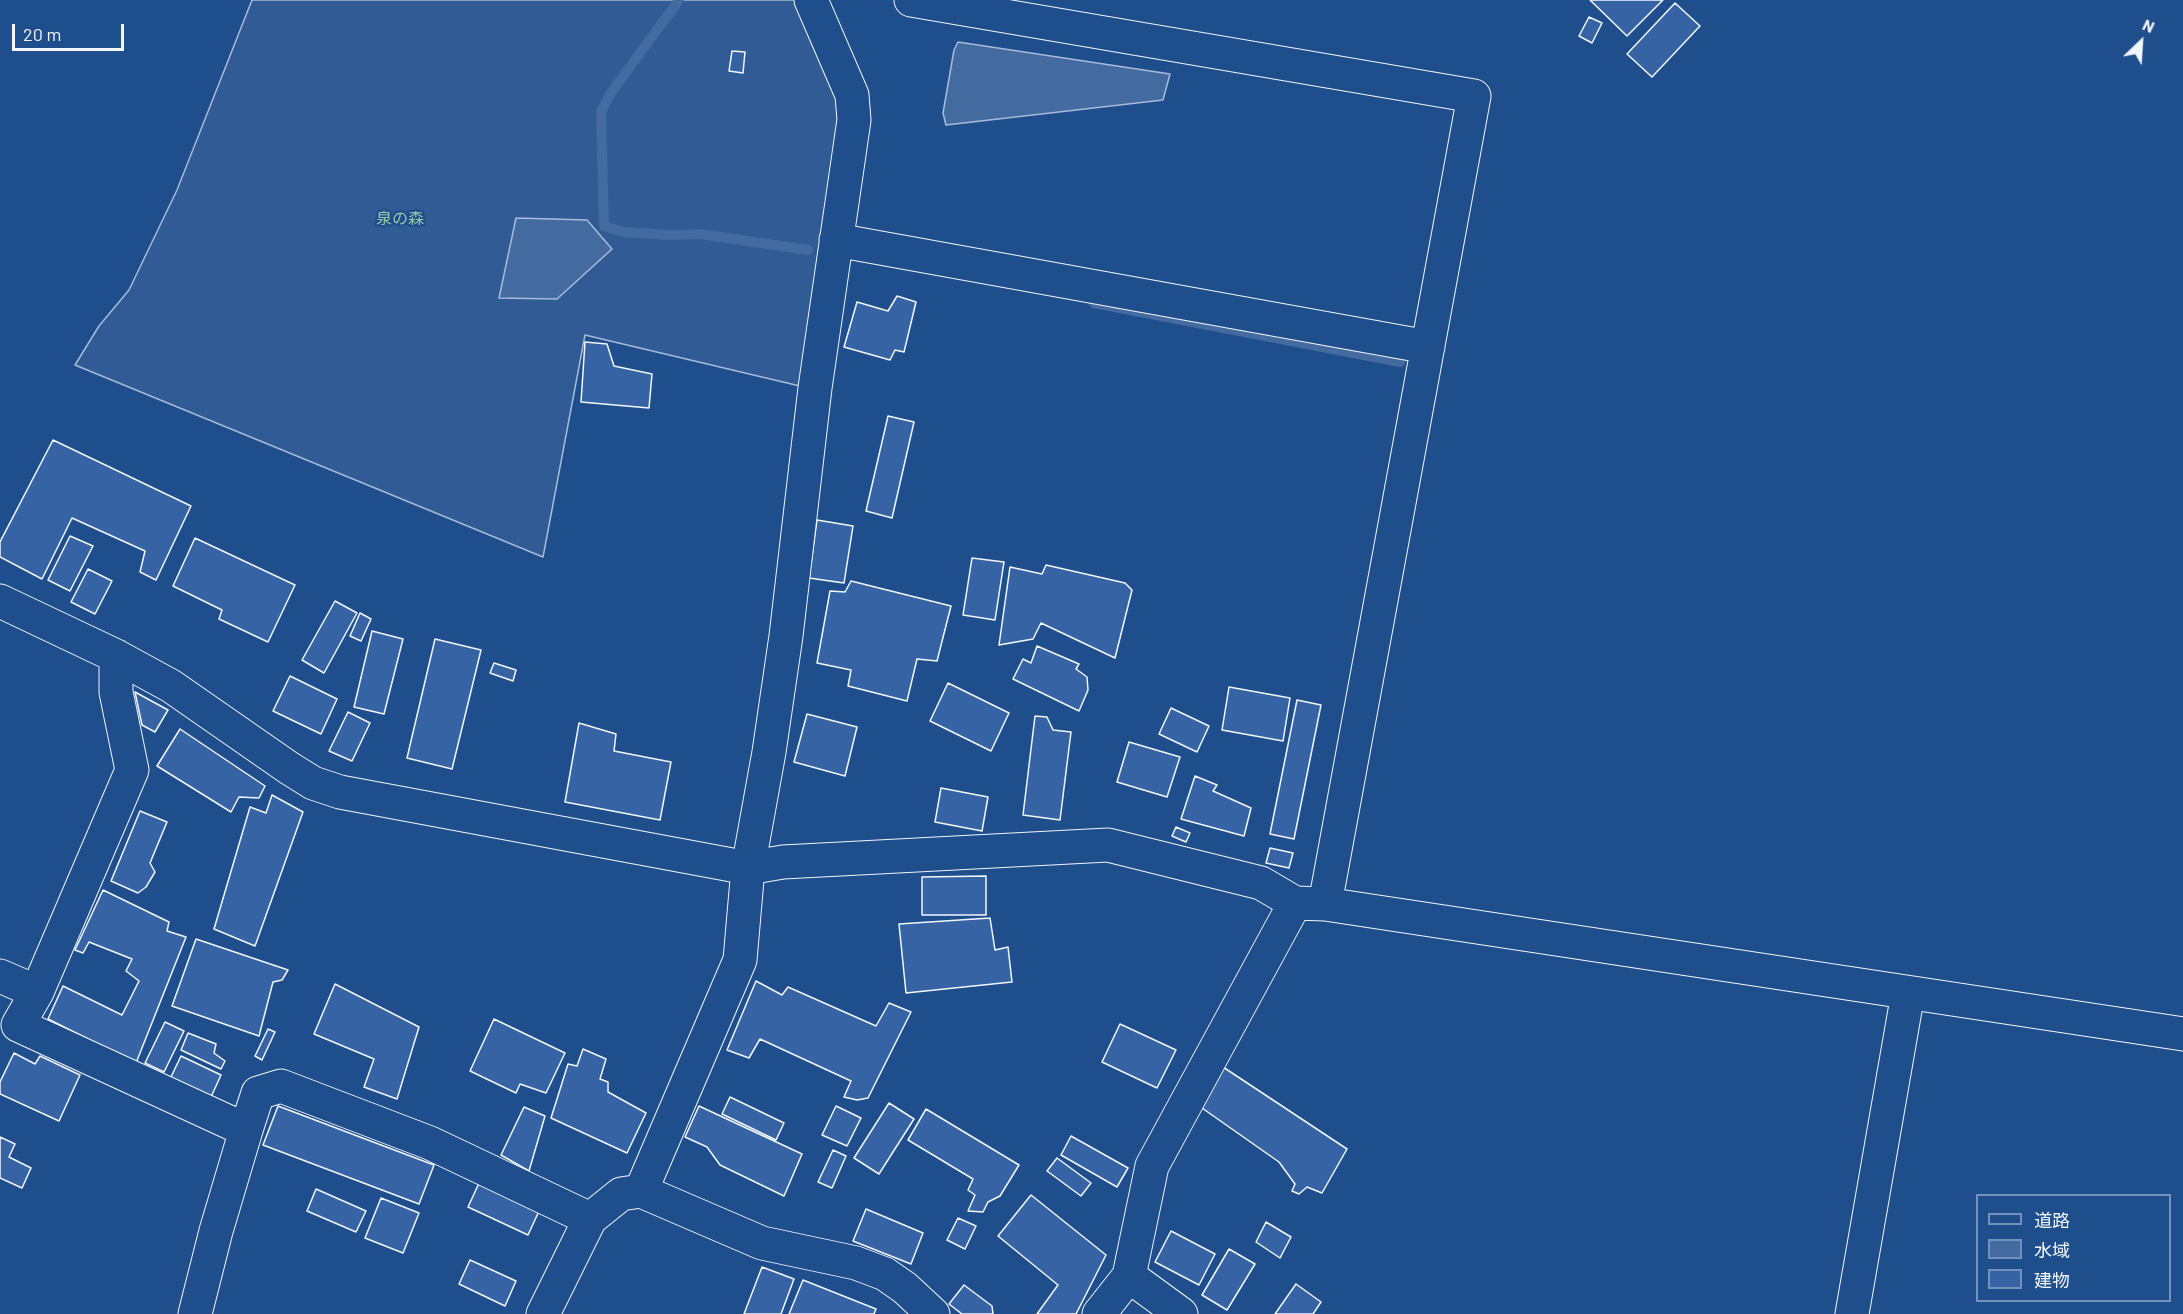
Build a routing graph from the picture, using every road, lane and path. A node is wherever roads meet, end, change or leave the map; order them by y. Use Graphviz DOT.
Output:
graph roads {
  1 [pos="811,0"];
  2 [pos="911,0"];
  3 [pos="836,240"];
  4 [pos="1428,347"];
  5 [pos="0,601"];
  6 [pos="117,656"];
  7 [pos="748,868"];
  8 [pos="1310,904"];
  9 [pos="0,976"];
  10 [pos="37,992"];
  11 [pos="1908,993"];
  12 [pos="2183,1034"];
  13 [pos="246,1130"];
  14 [pos="641,1191"];
  15 [pos="590,1219"];
  16 [pos="1129,1276"];
  17 [pos="195,1314"];
  18 [pos="543,1314"];
  19 [pos="933,1314"];
  20 [pos="1100,1314"];
  21 [pos="1181,1314"];
  22 [pos="1852,1314"];
  1 -- 3 [label="street"];
  2 -- 4 [label="street"];
  3 -- 4 [label="street"];
  3 -- 7 [label="street"];
  4 -- 8 [label="street"];
  5 -- 6 [label="street"];
  6 -- 7 [label="street"];
  6 -- 10 [label="street"];
  7 -- 8 [label="street"];
  7 -- 14 [label="street"];
  8 -- 11 [label="street"];
  8 -- 16 [label="street"];
  9 -- 10 [label="street"];
  10 -- 13 [label="street"];
  11 -- 12 [label="street"];
  11 -- 22 [label="street"];
  13 -- 15 [label="street"];
  13 -- 17 [label="street"];
  14 -- 15 [label="street"];
  14 -- 19 [label="street"];
  15 -- 18 [label="street"];
  16 -- 20 [label="street"];
  16 -- 21 [label="street"];
}
